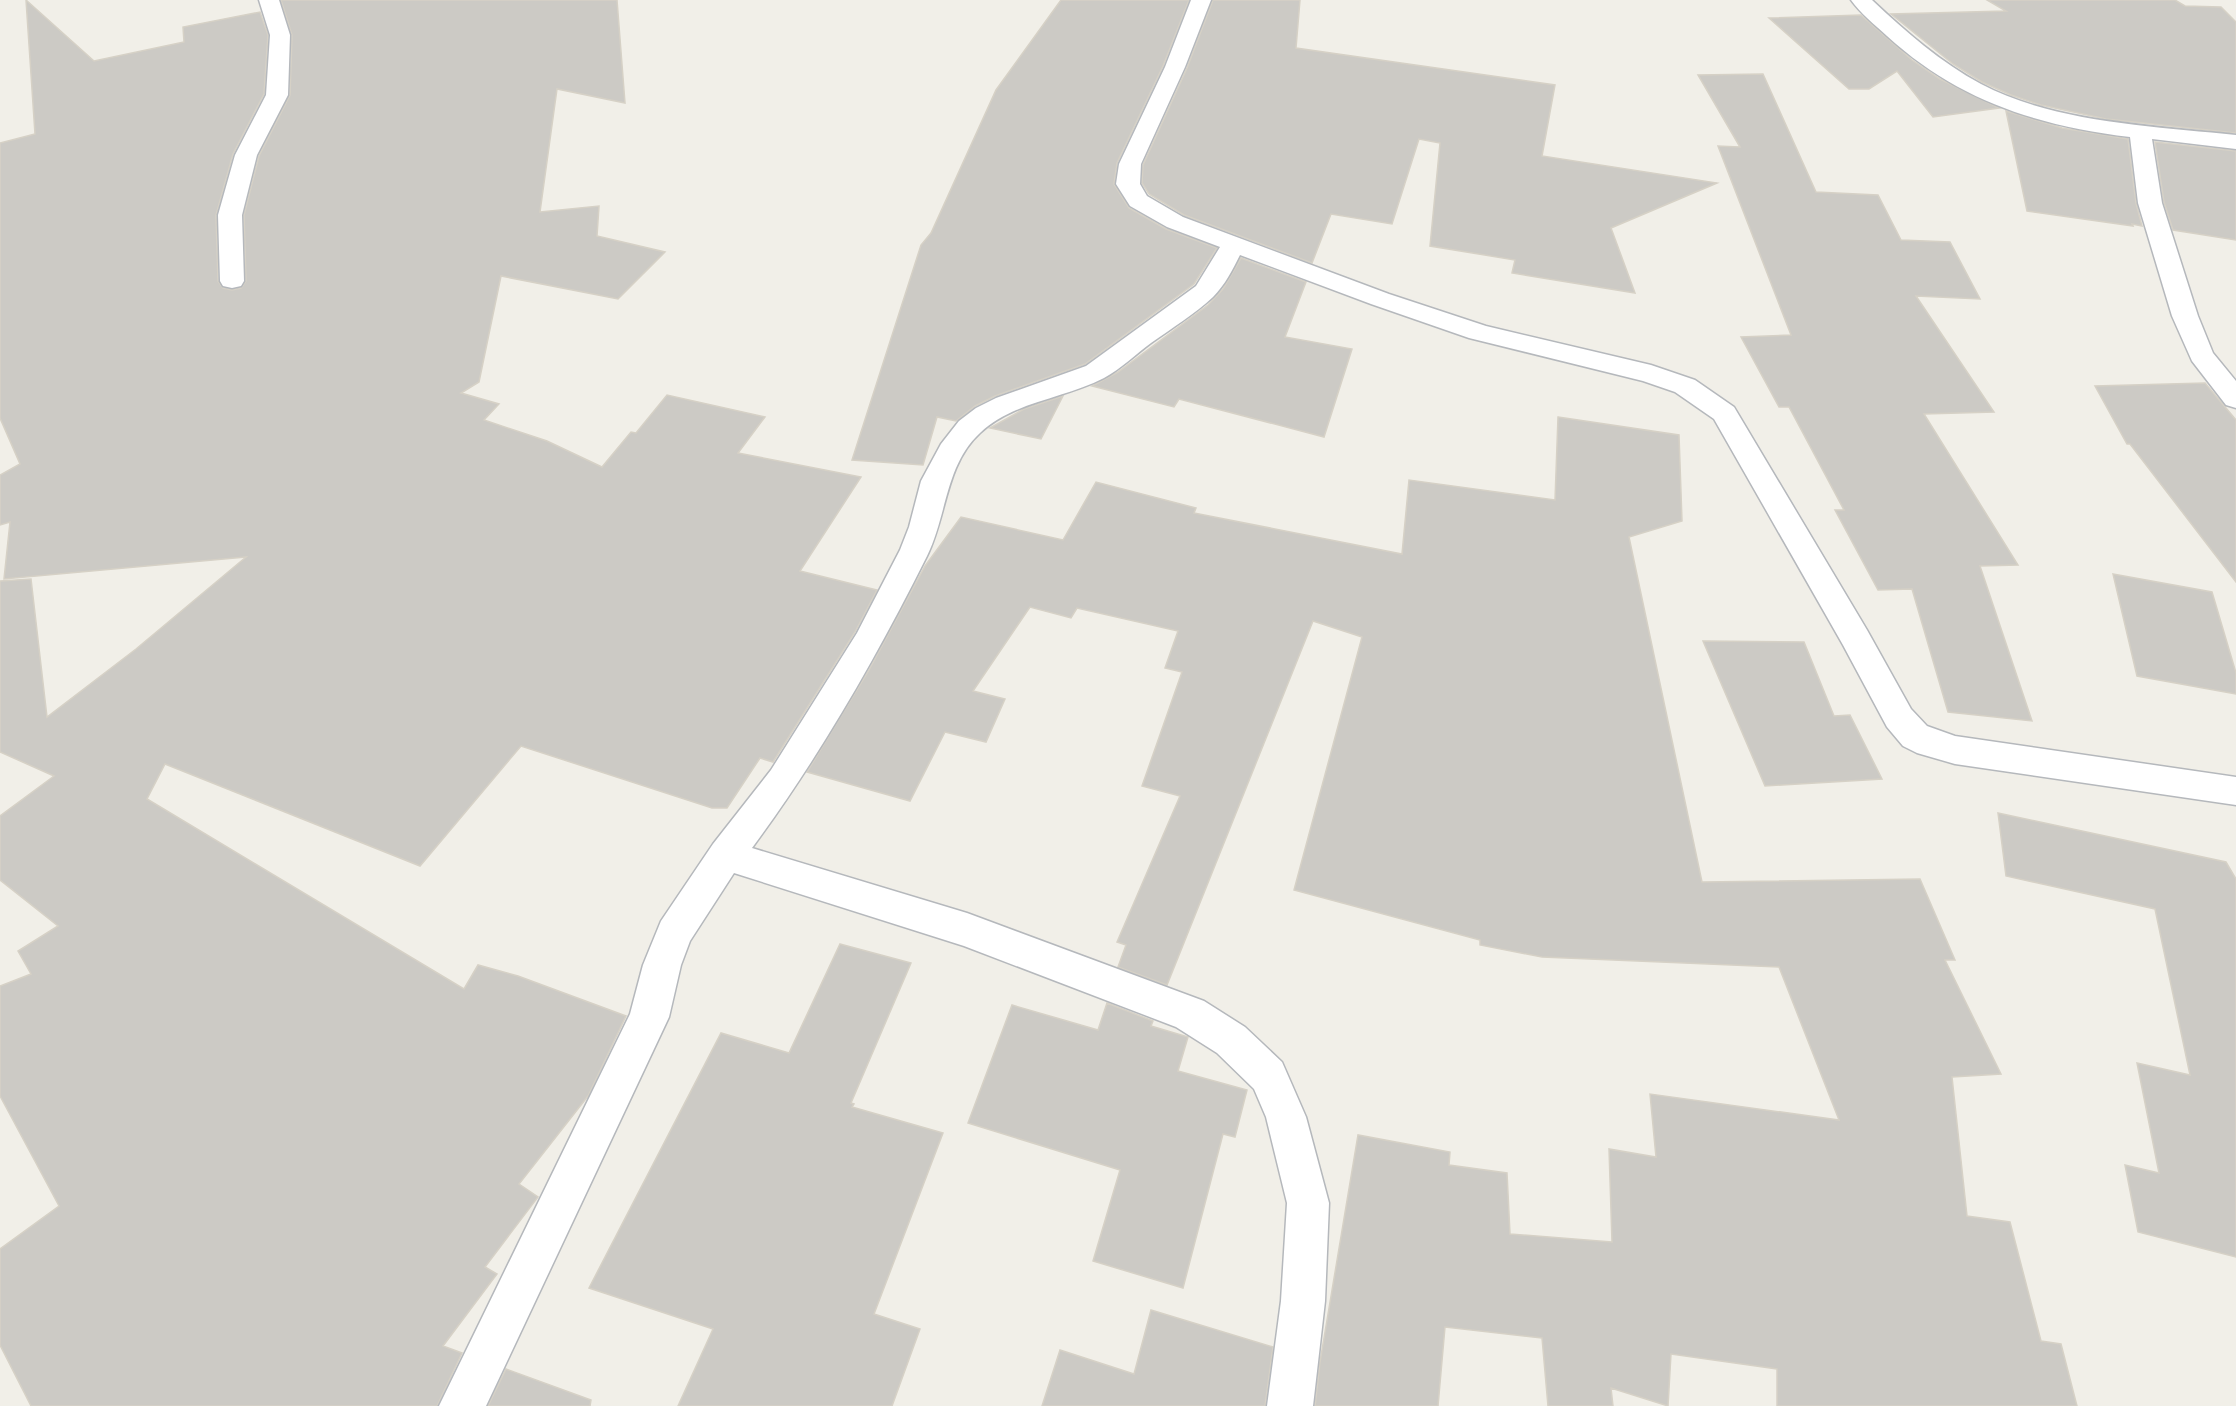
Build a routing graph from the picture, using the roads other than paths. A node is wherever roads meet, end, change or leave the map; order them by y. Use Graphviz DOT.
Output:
graph roads {
  1 [pos="269,0"];
  2 [pos="1201,0"];
  3 [pos="1861,0"];
  4 [pos="2140,130"];
  5 [pos="2236,142"];
  6 [pos="1234,243"];
  7 [pos="232,281"];
  8 [pos="2236,399"];
  9 [pos="2236,791"];
  10 [pos="726,855"];
  11 [pos="462,1406"];
  12 [pos="1290,1406"];
  1 -- 7 [label="street"];
  2 -- 6 [label="street"];
  3 -- 4 [label="street"];
  4 -- 5 [label="street"];
  4 -- 8 [label="street"];
  6 -- 9 [label="street"];
  6 -- 10 [label="street"];
  10 -- 11 [label="street"];
  10 -- 12 [label="street"];
}
